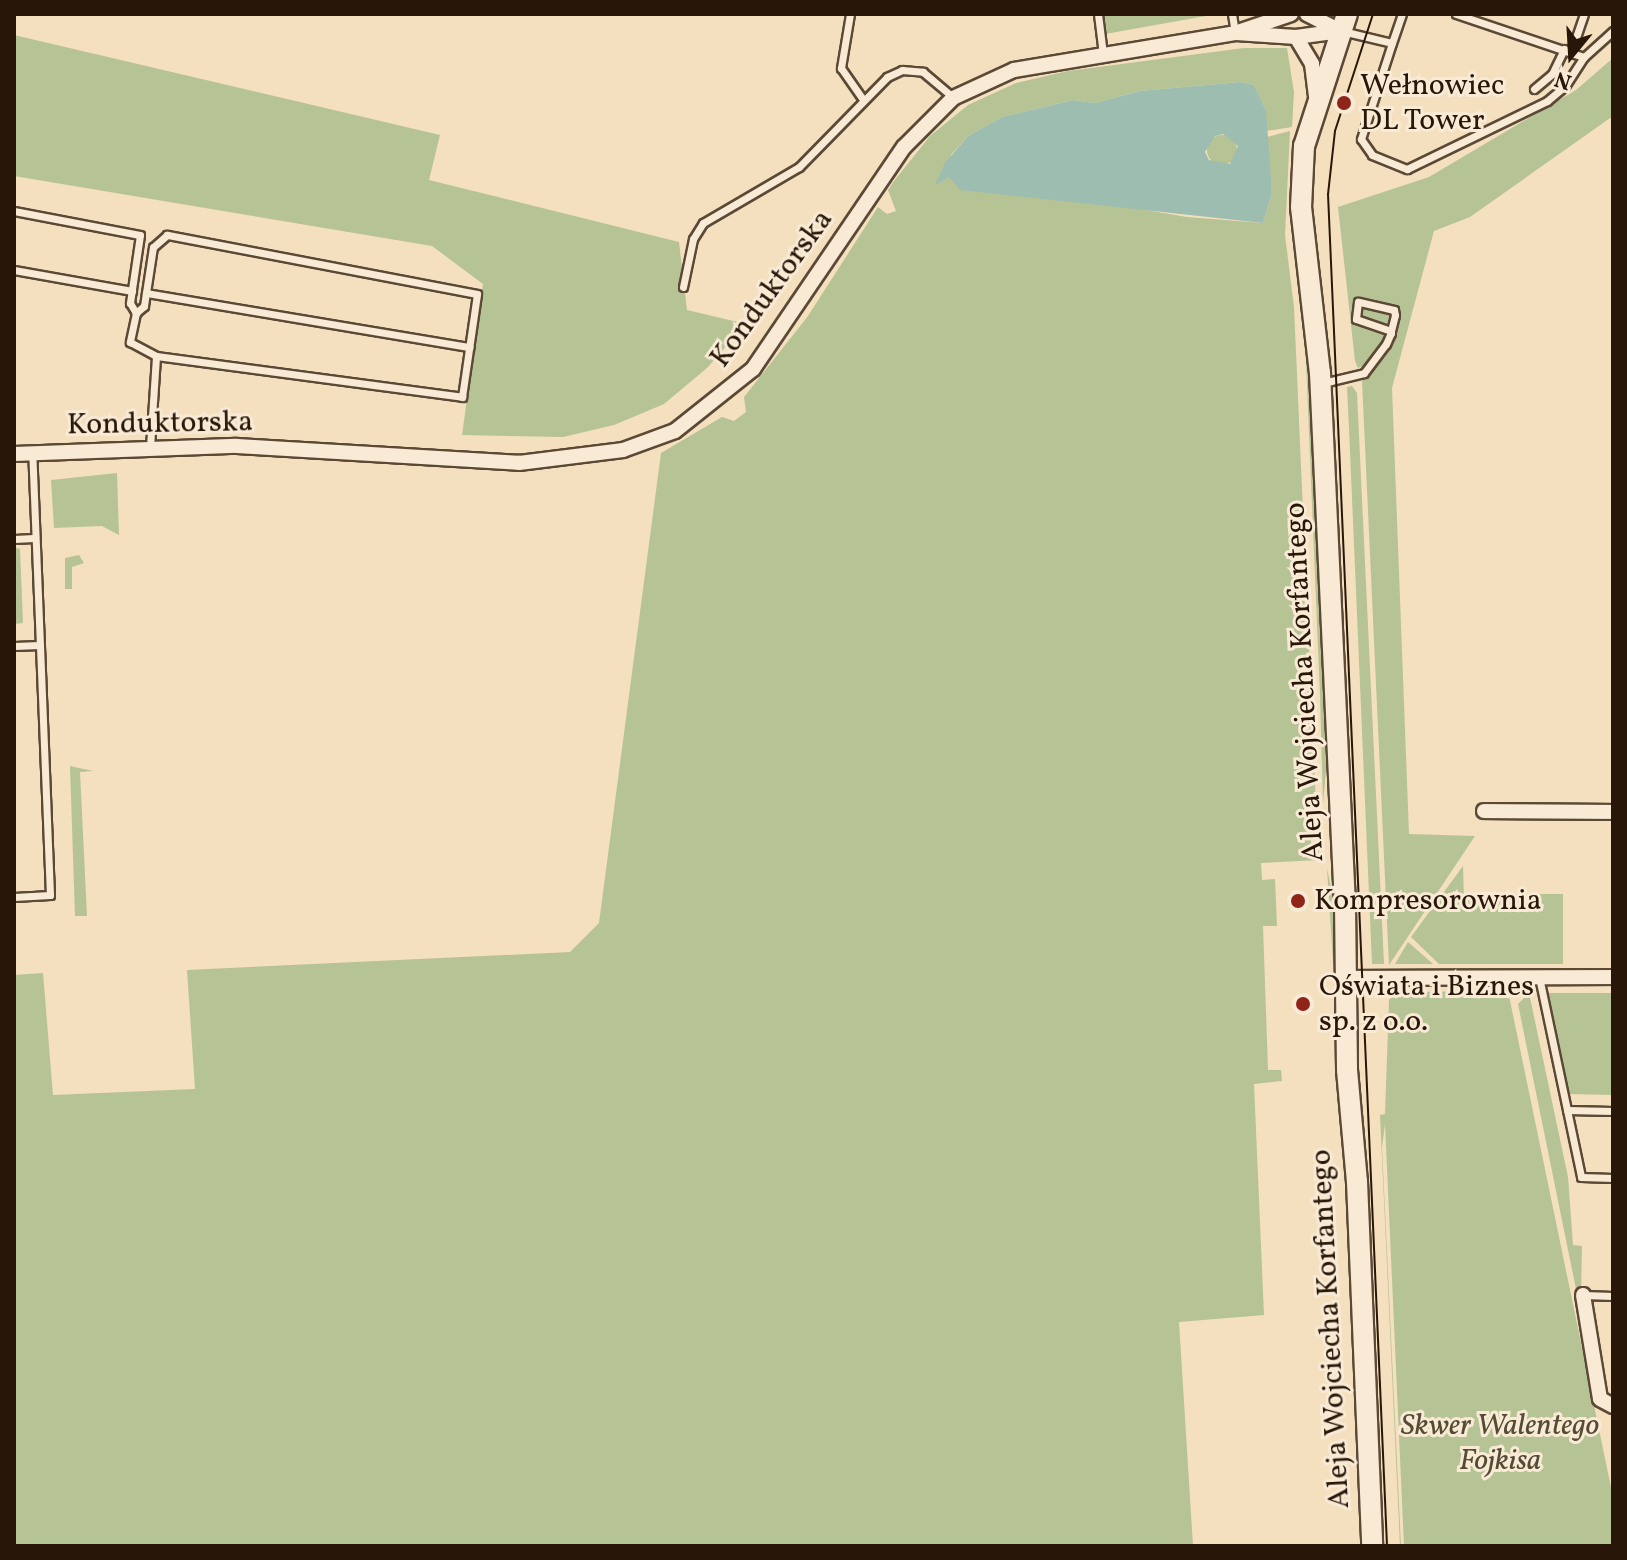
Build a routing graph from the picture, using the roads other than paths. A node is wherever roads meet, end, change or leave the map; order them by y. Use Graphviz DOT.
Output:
graph roads {
  1 [pos="850,14"];
  2 [pos="1098,14"];
  3 [pos="1232,14"];
  4 [pos="1291,14"];
  5 [pos="1307,14"];
  6 [pos="1402,14"];
  7 [pos="1456,14"];
  8 [pos="1584,14"];
  9 [pos="1344,22"];
  10 [pos="1613,31"];
  11 [pos="1235,33"];
  12 [pos="1296,37"];
  13 [pos="1392,43"];
  14 [pos="1567,50"];
  15 [pos="1103,54"];
  16 [pos="1584,57"];
  17 [pos="1534,89"];
  18 [pos="953,98"];
  19 [pos="863,100"];
  20 [pos="1315,109"];
  21 [pos="14,211"];
  22 [pos="14,270"];
  23 [pos="683,287"];
  24 [pos="132,291"];
  25 [pos="146,293"];
  26 [pos="136,313"];
  27 [pos="1391,331"];
  28 [pos="470,347"];
  29 [pos="156,356"];
  30 [pos="1321,383"];
  31 [pos="150,447"];
  32 [pos="32,453"];
  33 [pos="14,454"];
  34 [pos="34,538"];
  35 [pos="14,539"];
  36 [pos="40,645"];
  37 [pos="14,646"];
  38 [pos="1484,811"];
  39 [pos="1613,812"];
  40 [pos="14,897"];
  41 [pos="1539,977"];
  42 [pos="1613,977"];
  43 [pos="1344,978"];
  44 [pos="1567,1110"];
  45 [pos="1613,1111"];
  46 [pos="1613,1178"];
  47 [pos="1583,1295"];
  48 [pos="1613,1296"];
  49 [pos="1613,1406"];
  50 [pos="1372,1546"];
  1 -- 19 [label="lane"];
  2 -- 15 [label="lane"];
  3 -- 11 [label="lane"];
  4 -- 11 [label="street, Konduktorska"];
  5 -- 9 [label="street"];
  6 -- 13 [label="lane"];
  7 -- 14 [label="lane"];
  8 -- 14 [label="lane"];
  9 -- 12 [label="street, Konduktorska"];
  9 -- 13 [label="lane"];
  9 -- 20 [label="main road, Aleja Wojciecha Korfantego"];
  10 -- 16 [label="lane"];
  11 -- 12 [label="street, Konduktorska"];
  11 -- 15 [label="street, Konduktorska"];
  12 -- 20 [label="street"];
  13 -- 16 [label="lane"];
  14 -- 16 [label="lane"];
  14 -- 17 [label="lane"];
  15 -- 18 [label="street, Konduktorska"];
  18 -- 19 [label="lane"];
  18 -- 31 [label="street, Konduktorska"];
  19 -- 23 [label="lane"];
  20 -- 30 [label="main road, Aleja Wojciecha Korfantego"];
  21 -- 24 [label="lane"];
  22 -- 24 [label="lane"];
  24 -- 26 [label="lane"];
  25 -- 26 [label="lane"];
  25 -- 28 [label="lane"];
  25 -- 28 [label="lane"];
  26 -- 29 [label="lane"];
  27 -- 27 [label="lane"];
  27 -- 30 [label="lane"];
  28 -- 29 [label="lane"];
  29 -- 31 [label="lane"];
  30 -- 43 [label="main road, Aleja Wojciecha Korfantego"];
  31 -- 32 [label="street, Konduktorska"];
  32 -- 33 [label="street, Konduktorska"];
  32 -- 34 [label="lane"];
  34 -- 35 [label="lane"];
  34 -- 36 [label="lane"];
  36 -- 37 [label="lane"];
  36 -- 40 [label="lane"];
  38 -- 39 [label="street"];
  41 -- 42 [label="street"];
  41 -- 43 [label="street"];
  41 -- 44 [label="lane"];
  43 -- 50 [label="main road, Aleja Wojciecha Korfantego"];
  44 -- 45 [label="lane"];
  44 -- 46 [label="lane"];
  47 -- 48 [label="lane"];
  47 -- 49 [label="street"];
}
